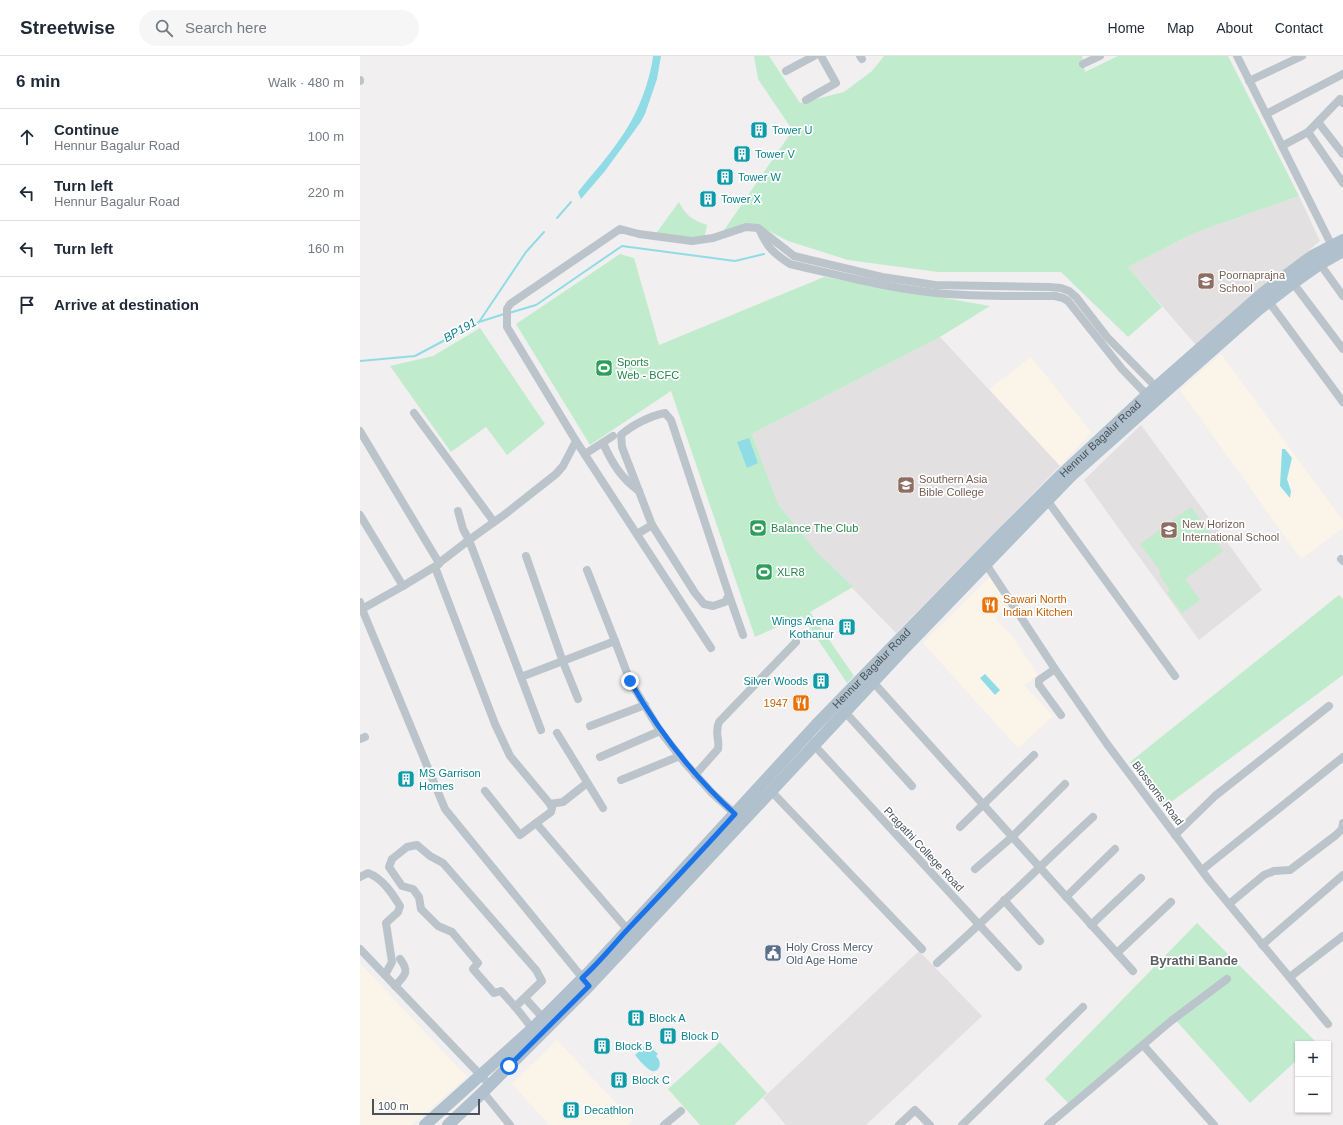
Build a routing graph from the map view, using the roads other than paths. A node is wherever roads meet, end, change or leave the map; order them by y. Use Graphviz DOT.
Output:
graph roads {
  1 [pos="814,56"];
  2 [pos="822,56"];
  3 [pos="1099,56"];
  4 [pos="1237,56"];
  5 [pos="1302,56"];
  6 [pos="1083,64"];
  7 [pos="786,71"];
  8 [pos="1343,74"];
  9 [pos="1249,81"];
  10 [pos="806,100"];
  11 [pos="1343,103"];
  12 [pos="1266,114"];
  13 [pos="1318,122"];
  14 [pos="1308,132"];
  15 [pos="1282,146"];
  16 [pos="1343,154"];
  17 [pos="1343,183"];
  18 [pos="758,228"];
  19 [pos="1343,240"];
  20 [pos="1337,250"];
  21 [pos="1320,264"];
  22 [pos="1293,283"];
  23 [pos="1030,286"];
  24 [pos="1029,296"];
  25 [pos="1343,296"];
  26 [pos="1269,302"];
  27 [pos="1255,306"];
  28 [pos="1343,349"];
  29 [pos="1152,391"];
  30 [pos="1343,402"];
  31 [pos="414,413"];
  32 [pos="360,431"];
  33 [pos="613,436"];
  34 [pos="576,441"];
  35 [pos="603,442"];
  36 [pos="585,454"];
  37 [pos="639,492"];
  38 [pos="1048,500"];
  39 [pos="458,511"];
  40 [pos="360,515"];
  41 [pos="494,522"];
  42 [pos="652,525"];
  43 [pos="637,534"];
  44 [pos="468,540"];
  45 [pos="1000,542"];
  46 [pos="526,556"];
  47 [pos="986,564"];
  48 [pos="437,565"];
  49 [pos="587,570"];
  50 [pos="403,586"];
  51 [pos="729,595"];
  52 [pos="361,607"];
  53 [pos="743,635"];
  54 [pos="615,641"];
  55 [pos="796,642"];
  56 [pos="711,648"];
  57 [pos="563,662"];
  58 [pos="1055,669"];
  59 [pos="1176,676"];
  60 [pos="521,677"];
  61 [pos="873,682"];
  62 [pos="578,699"];
  63 [pos="645,705"];
  64 [pos="1329,706"];
  65 [pos="845,712"];
  66 [pos="1061,715"];
  67 [pos="590,726"];
  68 [pos="541,730"];
  69 [pos="660,731"];
  70 [pos="557,733"];
  71 [pos="814,745"];
  72 [pos="680,756"];
  73 [pos="1034,756"];
  74 [pos="600,757"];
  75 [pos="1343,757"];
  76 [pos="695,774"];
  77 [pos="621,780"];
  78 [pos="587,783"];
  79 [pos="1065,784"];
  80 [pos="912,786"];
  81 [pos="485,790"];
  82 [pos="771,791"];
  83 [pos="550,804"];
  84 [pos="983,805"];
  85 [pos="603,808"];
  86 [pos="735,814"];
  87 [pos="1093,817"];
  88 [pos="536,823"];
  89 [pos="1343,823"];
  90 [pos="960,827"];
  91 [pos="1176,835"];
  92 [pos="1012,837"];
  93 [pos="1116,849"];
  94 [pos="1039,867"];
  95 [pos="975,869"];
  96 [pos="1202,870"];
  97 [pos="1343,875"];
  98 [pos="360,877"];
  99 [pos="1141,878"];
  100 [pos="1066,897"];
  101 [pos="1004,900"];
  102 [pos="1171,902"];
  103 [pos="1229,904"];
  104 [pos="980,925"];
  105 [pos="1091,925"];
  106 [pos="628,929"];
  107 [pos="1343,936"];
  108 [pos="1040,941"];
  109 [pos="1262,945"];
  110 [pos="360,949"];
  111 [pos="922,949"];
  112 [pos="1117,953"];
  113 [pos="400,960"];
  114 [pos="938,963"];
  115 [pos="1018,967"];
  116 [pos="1133,971"];
  117 [pos="385,975"];
  118 [pos="1290,977"];
  119 [pos="1227,979"];
  120 [pos="585,982"];
  121 [pos="395,986"];
  122 [pos="525,998"];
  123 [pos="516,1007"];
  124 [pos="1083,1007"];
  125 [pos="543,1018"];
  126 [pos="1328,1024"];
  127 [pos="532,1029"];
  128 [pos="1142,1045"];
  129 [pos="480,1076"];
  130 [pos="486,1089"];
  131 [pos="681,1111"];
  132 [pos="424,1125"];
  133 [pos="448,1125"];
  134 [pos="510,1125"];
  135 [pos="665,1125"];
  136 [pos="900,1125"];
  137 [pos="930,1125"];
  138 [pos="962,1125"];
  139 [pos="1048,1125"];
  140 [pos="1214,1125"];
  1 -- 7 [label="street"];
  2 -- 10 [label="street"];
  3 -- 6 [label="street"];
  4 -- 9 [label="street"];
  5 -- 9 [label="street"];
  8 -- 12 [label="street"];
  9 -- 12 [label="street"];
  11 -- 13 [label="street"];
  12 -- 15 [label="street"];
  13 -- 14 [label="street"];
  13 -- 16 [label="street"];
  14 -- 15 [label="street"];
  14 -- 17 [label="street"];
  15 -- 20 [label="street"];
  18 -- 23 [label="street"];
  18 -- 24 [label="street"];
  18 -- 34 [label="street"];
  19 -- 20 [label="main road, Hennur Bagalur Road"];
  20 -- 21 [label="main road, Hennur Bagalur Road"];
  20 -- 27 [label="main road, Hennur Bagalur Road"];
  21 -- 22 [label="main road, Hennur Bagalur Road"];
  21 -- 25 [label="street"];
  22 -- 26 [label="main road, Hennur Bagalur Road"];
  22 -- 28 [label="street"];
  23 -- 24 [label="street"];
  23 -- 29 [label="street"];
  24 -- 29 [label="street"];
  26 -- 27 [label="main road, Hennur Bagalur Road"];
  26 -- 30 [label="street"];
  27 -- 29 [label="main road, Hennur Bagalur Road"];
  27 -- 38 [label="main road, Hennur Bagalur Road"];
  29 -- 45 [label="main road, Hennur Bagalur Road"];
  31 -- 41 [label="street"];
  32 -- 48 [label="street"];
  33 -- 35 [label="street"];
  34 -- 36 [label="street"];
  34 -- 41 [label="street"];
  35 -- 36 [label="street"];
  35 -- 37 [label="street"];
  36 -- 43 [label="street"];
  37 -- 42 [label="street"];
  37 -- 51 [label="street"];
  38 -- 45 [label="main road, Hennur Bagalur Road"];
  38 -- 59 [label="street"];
  39 -- 44 [label="street"];
  40 -- 50 [label="street"];
  41 -- 44 [label="street"];
  42 -- 43 [label="street"];
  42 -- 51 [label="street"];
  43 -- 56 [label="street"];
  44 -- 48 [label="street"];
  44 -- 60 [label="street"];
  45 -- 47 [label="main road, Hennur Bagalur Road"];
  45 -- 86 [label="main road, Hennur Bagalur Road"];
  46 -- 57 [label="street"];
  47 -- 58 [label="street, Blossoms Road"];
  47 -- 61 [label="main road, Hennur Bagalur Road"];
  48 -- 50 [label="street"];
  48 -- 83 [label="street"];
  49 -- 54 [label="street"];
  50 -- 52 [label="street"];
  51 -- 53 [label="street"];
  52 -- 120 [label="street"];
  54 -- 57 [label="street"];
  54 -- 63 [label="street"];
  55 -- 76 [label="street"];
  57 -- 60 [label="street"];
  57 -- 62 [label="street"];
  58 -- 66 [label="street"];
  58 -- 91 [label="street, Blossoms Road"];
  60 -- 68 [label="street"];
  61 -- 65 [label="main road, Hennur Bagalur Road"];
  61 -- 84 [label="street"];
  63 -- 67 [label="street"];
  63 -- 69 [label="street"];
  64 -- 91 [label="street"];
  65 -- 71 [label="main road, Hennur Bagalur Road"];
  65 -- 80 [label="street"];
  69 -- 72 [label="street"];
  69 -- 74 [label="street"];
  70 -- 78 [label="street"];
  71 -- 82 [label="main road, Hennur Bagalur Road"];
  71 -- 104 [label="street, Pragathi College Road"];
  72 -- 76 [label="street"];
  72 -- 77 [label="street"];
  73 -- 84 [label="street"];
  75 -- 96 [label="street"];
  76 -- 86 [label="street"];
  78 -- 83 [label="street"];
  78 -- 85 [label="street"];
  79 -- 92 [label="street"];
  81 -- 88 [label="street"];
  82 -- 111 [label="street"];
  82 -- 120 [label="main road, Hennur Bagalur Road"];
  83 -- 88 [label="street"];
  84 -- 90 [label="street"];
  84 -- 92 [label="street"];
  86 -- 106 [label="main road, Hennur Bagalur Road"];
  87 -- 94 [label="street"];
  88 -- 106 [label="street"];
  89 -- 103 [label="street"];
  91 -- 96 [label="street, Blossoms Road"];
  92 -- 94 [label="street"];
  92 -- 95 [label="street"];
  93 -- 100 [label="street"];
  94 -- 100 [label="street"];
  94 -- 101 [label="street"];
  96 -- 103 [label="street, Blossoms Road"];
  97 -- 109 [label="street"];
  98 -- 117 [label="street"];
  99 -- 105 [label="street"];
  100 -- 105 [label="street"];
  101 -- 104 [label="street"];
  101 -- 108 [label="street"];
  102 -- 112 [label="street"];
  103 -- 109 [label="street, Blossoms Road"];
  104 -- 114 [label="street"];
  104 -- 115 [label="street, Pragathi College Road"];
  105 -- 112 [label="street"];
  106 -- 120 [label="main road, Hennur Bagalur Road"];
  107 -- 118 [label="street"];
  109 -- 118 [label="street, Blossoms Road"];
  110 -- 117 [label="street"];
  112 -- 116 [label="street"];
  113 -- 121 [label="street"];
  117 -- 121 [label="street"];
  118 -- 126 [label="street, Blossoms Road"];
  119 -- 128 [label="street"];
  120 -- 125 [label="main road, Hennur Bagalur Road"];
  120 -- 130 [label="main road, Hennur Bagalur Road"];
  121 -- 129 [label="street"];
  122 -- 123 [label="street"];
  122 -- 123 [label="street"];
  122 -- 125 [label="street"];
  123 -- 127 [label="street"];
  124 -- 138 [label="street"];
  125 -- 127 [label="main road, Hennur Bagalur Road"];
  127 -- 129 [label="main road, Hennur Bagalur Road"];
  128 -- 139 [label="street"];
  128 -- 140 [label="street"];
  129 -- 130 [label="street"];
  129 -- 132 [label="main road, Hennur Bagalur Road"];
  130 -- 133 [label="main road, Hennur Bagalur Road"];
  130 -- 134 [label="street"];
  131 -- 135 [label="street"];
  136 -- 137 [label="street"];
}
